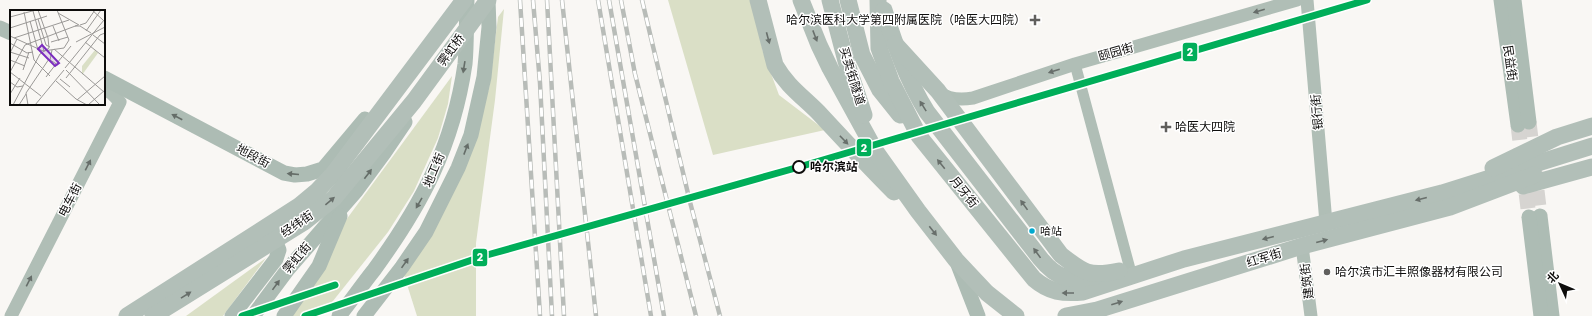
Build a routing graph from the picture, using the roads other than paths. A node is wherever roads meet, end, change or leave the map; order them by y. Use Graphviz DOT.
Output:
graph roads {
  1 [pos="464,0"];
  2 [pos="467,0"];
  3 [pos="488,0"];
  4 [pos="758,0"];
  5 [pos="801,0"];
  6 [pos="830,0"];
  7 [pos="848,0"];
  8 [pos="866,0"];
  9 [pos="879,0"];
  10 [pos="1297,0"];
  11 [pos="1307,0"];
  12 [pos="1502,0"];
  13 [pos="1514,0"];
  14 [pos="0,28"];
  15 [pos="10,33"];
  16 [pos="887,46"];
  17 [pos="1075,64"];
  18 [pos="105,79"];
  19 [pos="105,90"];
  20 [pos="938,90"];
  21 [pos="390,98"];
  22 [pos="414,101"];
  23 [pos="1592,126"];
  24 [pos="919,136"];
  25 [pos="1592,146"];
  26 [pos="876,152"];
  27 [pos="1592,157"];
  28 [pos="1592,167"];
  29 [pos="1446,200"];
  30 [pos="345,204"];
  31 [pos="918,212"];
  32 [pos="1326,223"];
  33 [pos="268,244"];
  34 [pos="1302,246"];
  35 [pos="956,260"];
  36 [pos="1131,272"];
  37 [pos="1108,274"];
  38 [pos="1073,314"];
  39 [pos="255,315"];
  40 [pos="11,316"];
  41 [pos="127,316"];
  42 [pos="153,316"];
  43 [pos="232,316"];
  44 [pos="284,316"];
  45 [pos="339,316"];
  46 [pos="364,316"];
  47 [pos="978,316"];
  48 [pos="1016,316"];
  49 [pos="1311,316"];
  50 [pos="1541,316"];
  51 [pos="1552,316"];
  1 -- 21 [label="main road, 霁虹桥"];
  2 -- 45 [label="main road, 地工街, one-way"];
  3 -- 22 [label="main road, 霁虹桥"];
  46 -- 3 [label="main road, 地工街, one-way"];
  4 -- 31 [label="main road, one-way"];
  5 -- 26 [label="main road, one-way"];
  6 -- 26 [label="main road, 买卖街隧道"];
  7 -- 24 [label="main road"];
  8 -- 16 [label="main road"];
  9 -- 16 [label="main road, 月牙街"];
  10 -- 17 [label="street, 颐园街, one-way"];
  11 -- 32 [label="street, 银行街"];
  12 -- 13 [label="main road, 民益街"];
  14 -- 15 [label="main road"];
  16 -- 20 [label="main road"];
  16 -- 24 [label="main road, 月牙街"];
  37 -- 16 [label="main road, 月牙街, one-way"];
  17 -- 20 [label="street, 颐园街, one-way"];
  17 -- 36 [label="street"];
  21 -- 18 [label="main road, 地段街, one-way"];
  40 -- 19 [label="street, 电车街, one-way"];
  37 -- 20 [label="main road, one-way"];
  21 -- 41 [label="main road, 经纬街"];
  30 -- 22 [label="main road, 霁虹街, one-way"];
  33 -- 22 [label="main road, 经纬街, one-way"];
  23 -- 29 [label="main road, 红军街"];
  36 -- 24 [label="main road, 月牙街, one-way"];
  25 -- 29 [label="main road, 红军街"];
  26 -- 31 [label="main road"];
  27 -- 29 [label="main road, 红军街"];
  28 -- 29 [label="main road, 红军街"];
  29 -- 32 [label="main road, 红军街, one-way"];
  34 -- 29 [label="main road, 红军街, one-way"];
  39 -- 30 [label="main road, 霁虹街, one-way"];
  30 -- 44 [label="main road, 霁虹街"];
  31 -- 35 [label="main road, one-way"];
  32 -- 36 [label="main road, 红军街, one-way"];
  42 -- 33 [label="main road, 经纬街, one-way"];
  33 -- 43 [label="main road, 霁虹街"];
  38 -- 34 [label="main road, 红军街, one-way"];
  34 -- 49 [label="street, 建筑街"];
  35 -- 47 [label="main road"];
  35 -- 48 [label="main road"];
  36 -- 37 [label="main road"];
  50 -- 51 [label="main road"];
}
